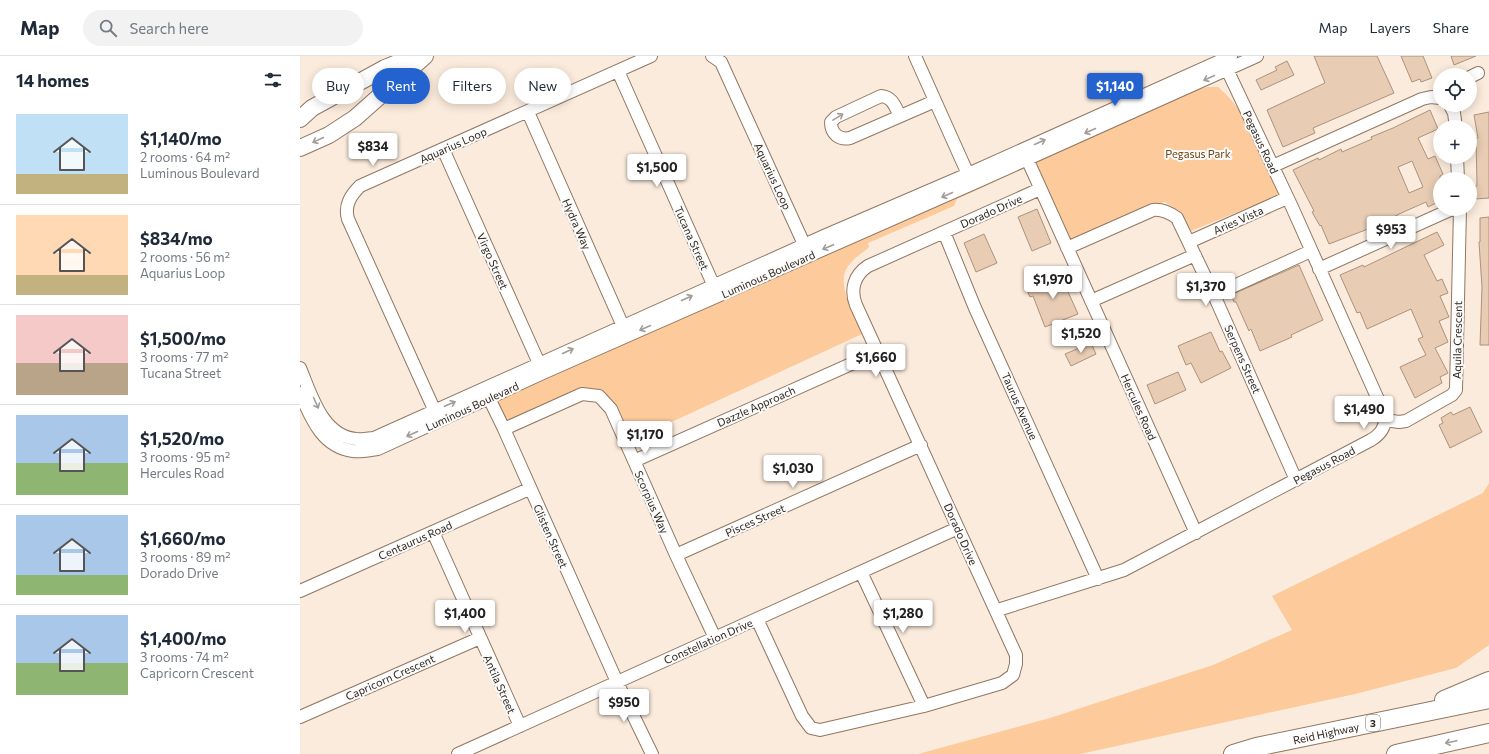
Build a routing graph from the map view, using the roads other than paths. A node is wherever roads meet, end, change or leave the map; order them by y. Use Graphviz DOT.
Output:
graph roads {
  1 [pos="414,56"];
  2 [pos="425,56"];
  3 [pos="651,56"];
  4 [pos="712,56"];
  5 [pos="915,56"];
  6 [pos="1257,56"];
  7 [pos="1227,62"];
  8 [pos="618,72"];
  9 [pos="1433,97"];
  10 [pos="935,101"];
  11 [pos="528,112"];
  12 [pos="900,116"];
  13 [pos="300,119"];
  14 [pos="300,148"];
  15 [pos="443,149"];
  16 [pos="1025,154"];
  17 [pos="1273,166"];
  18 [pos="970,179"];
  19 [pos="1040,189"];
  20 [pos="1287,198"];
  21 [pos="1436,216"];
  22 [pos="1460,216"];
  23 [pos="944,232"];
  24 [pos="1189,242"];
  25 [pos="1067,248"];
  26 [pos="807,251"];
  27 [pos="1311,251"];
  28 [pos="1195,254"];
  29 [pos="1319,269"];
  30 [pos="716,291"];
  31 [pos="1214,295"];
  32 [pos="1091,302"];
  33 [pos="625,331"];
  34 [pos="878,352"];
  35 [pos="300,368"];
  36 [pos="541,369"];
  37 [pos="300,393"];
  38 [pos="487,394"];
  39 [pos="437,416"];
  40 [pos="1385,420"];
  41 [pos="504,429"];
  42 [pos="921,445"];
  43 [pos="634,461"];
  44 [pos="1296,480"];
  45 [pos="529,489"];
  46 [pos="958,528"];
  47 [pos="433,532"];
  48 [pos="1196,533"];
  49 [pos="676,556"];
  50 [pos="861,572"];
  51 [pos="1098,579"];
  52 [pos="300,591"];
  53 [pos="1002,609"];
  54 [pos="757,619"];
  55 [pos="480,638"];
  56 [pos="715,638"];
  57 [pos="1489,681"];
  58 [pos="617,682"];
  59 [pos="1489,699"];
  60 [pos="924,706"];
  61 [pos="300,717"];
  62 [pos="520,726"];
  63 [pos="1489,733"];
  64 [pos="1256,747"];
  65 [pos="463,753"];
  66 [pos="652,754"];
  67 [pos="1233,754"];
  68 [pos="1396,754"];
  1 -- 13 [label="main road"];
  2 -- 14 [label="main road, one-way"];
  3 -- 8 [label="street, Aquarius Loop"];
  4 -- 26 [label="street, Aquarius Loop"];
  5 -- 10 [label="street"];
  6 -- 7 [label="street, Luminous Boulevard"];
  7 -- 16 [label="street, Luminous Boulevard"];
  7 -- 17 [label="street, Pegasus Road"];
  8 -- 11 [label="street, Aquarius Loop"];
  8 -- 30 [label="street, Tucana Street"];
  9 -- 17 [label="street"];
  10 -- 12 [label="street"];
  10 -- 18 [label="street"];
  11 -- 15 [label="street, Aquarius Loop"];
  11 -- 33 [label="street, Hydra Way"];
  12 -- 12 [label="street, one-way"];
  15 -- 36 [label="street, Virgo Street"];
  15 -- 39 [label="street, Aquarius Loop"];
  16 -- 18 [label="street, Luminous Boulevard"];
  16 -- 19 [label="street, Hercules Road"];
  17 -- 20 [label="street, Pegasus Road"];
  18 -- 26 [label="street, Luminous Boulevard"];
  19 -- 23 [label="street, Dorado Drive"];
  19 -- 25 [label="street, Hercules Road"];
  20 -- 24 [label="street, Aries Vista"];
  20 -- 27 [label="street, Pegasus Road"];
  21 -- 29 [label="street"];
  22 -- 40 [label="street, Aquila Crescent"];
  23 -- 34 [label="street, Dorado Drive"];
  23 -- 51 [label="street, Taurus Avenue"];
  24 -- 25 [label="street, Serpens Street"];
  24 -- 28 [label="street, Serpens Street"];
  25 -- 32 [label="street, Hercules Road"];
  26 -- 30 [label="street, Luminous Boulevard"];
  27 -- 29 [label="street, Pegasus Road"];
  27 -- 31 [label="street"];
  28 -- 31 [label="street, Serpens Street"];
  28 -- 32 [label="street"];
  29 -- 40 [label="street, Pegasus Road"];
  30 -- 33 [label="street, Luminous Boulevard"];
  31 -- 44 [label="street, Serpens Street"];
  32 -- 48 [label="street, Hercules Road"];
  33 -- 36 [label="street, Luminous Boulevard"];
  34 -- 42 [label="street, Dorado Drive"];
  34 -- 43 [label="street, Dazzle Approach"];
  35 -- 39 [label="street, Luminous Boulevard, one-way"];
  36 -- 38 [label="street, Luminous Boulevard"];
  39 -- 37 [label="street, Luminous Boulevard, one-way"];
  38 -- 39 [label="street, Luminous Boulevard"];
  38 -- 41 [label="street, Glisten Street"];
  40 -- 44 [label="street, Pegasus Road"];
  41 -- 43 [label="street, Scorpius Way"];
  41 -- 45 [label="street, Glisten Street"];
  42 -- 46 [label="street, Dorado Drive"];
  42 -- 49 [label="street, Pisces Street"];
  43 -- 49 [label="street, Scorpius Way"];
  44 -- 48 [label="street, Pegasus Road"];
  45 -- 47 [label="street, Centaurus Road"];
  45 -- 58 [label="street, Glisten Street"];
  46 -- 50 [label="street, Constellation Drive"];
  46 -- 60 [label="street, Dorado Drive"];
  47 -- 52 [label="street, Centaurus Road"];
  47 -- 55 [label="street, Antila Street"];
  48 -- 51 [label="street, Pegasus Road"];
  49 -- 56 [label="street, Scorpius Way"];
  50 -- 54 [label="street, Constellation Drive"];
  50 -- 60 [label="street"];
  51 -- 53 [label="street, Pegasus Road"];
  54 -- 56 [label="street, Constellation Drive"];
  54 -- 60 [label="street, Dorado Drive"];
  55 -- 61 [label="street, Capricorn Crescent"];
  55 -- 62 [label="street, Antila Street"];
  56 -- 58 [label="street, Constellation Drive"];
  57 -- 64 [label="highway"];
  58 -- 62 [label="street, Constellation Drive"];
  58 -- 66 [label="street, Glisten Street"];
  59 -- 64 [label="highway, Reid Highway / 3"];
  62 -- 65 [label="street, Constellation Drive"];
  63 -- 68 [label="highway, one-way"];
  64 -- 67 [label="highway, Reid Highway / 3"];
}
